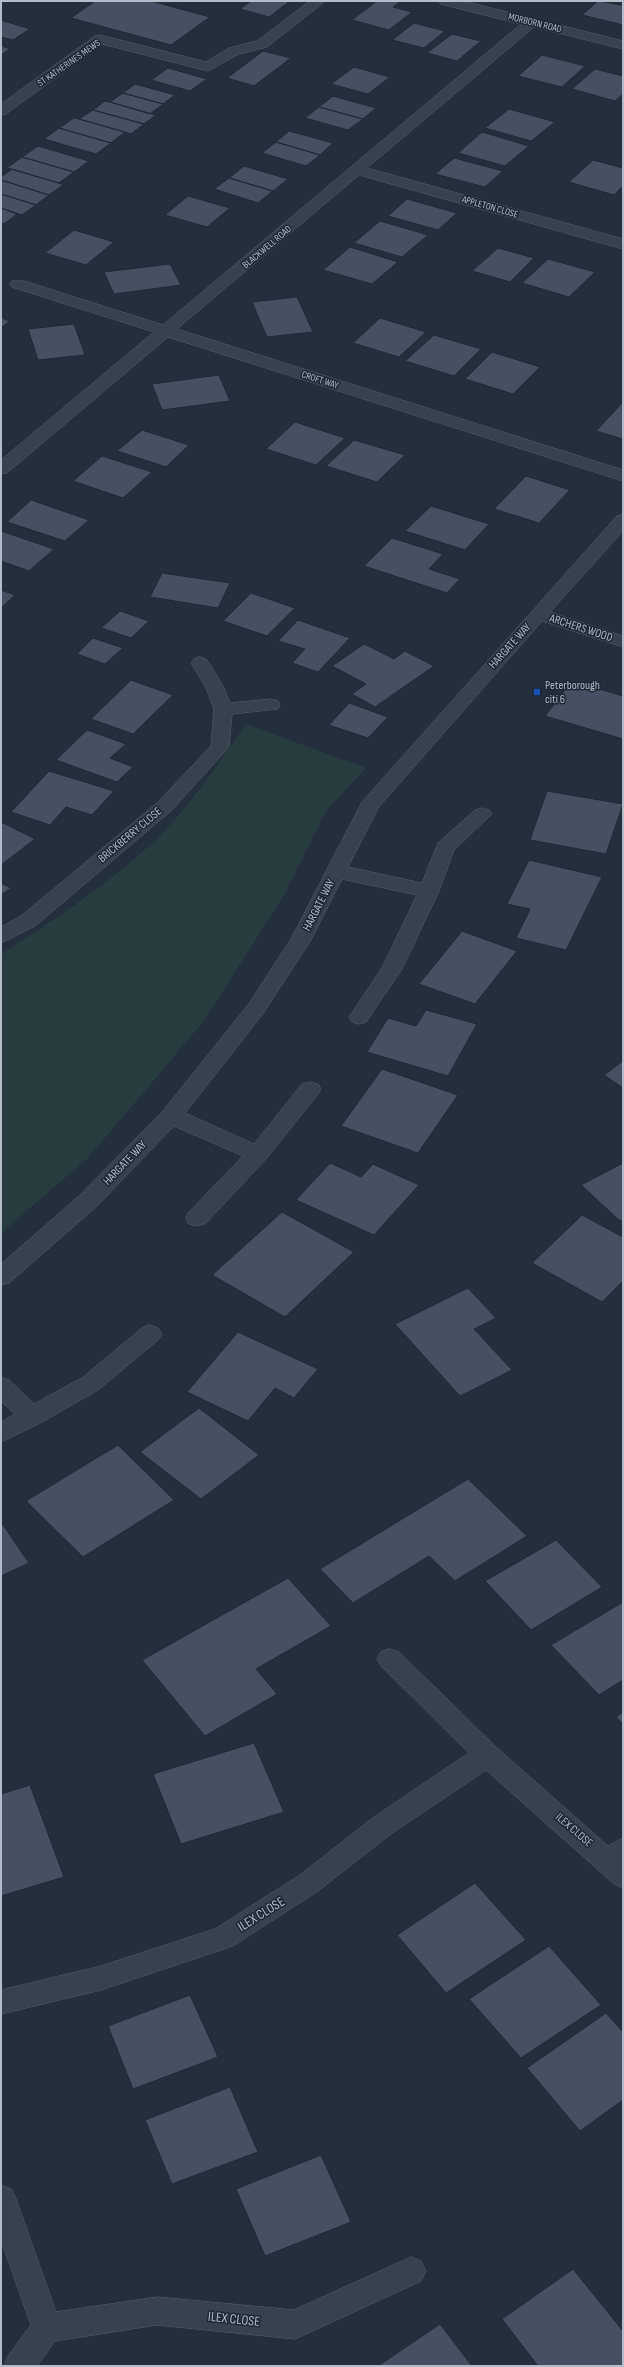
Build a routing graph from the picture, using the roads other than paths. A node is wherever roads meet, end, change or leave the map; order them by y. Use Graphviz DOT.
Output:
graph roads {
  1 [pos="446,1"];
  2 [pos="316,3"];
  3 [pos="532,22"];
  4 [pos="623,45"];
  5 [pos="1,111"];
  6 [pos="357,170"];
  7 [pos="623,244"];
  8 [pos="18,284"];
  9 [pos="167,332"];
  10 [pos="1,469"];
  11 [pos="623,476"];
  12 [pos="623,520"];
  13 [pos="538,614"];
  14 [pos="623,642"];
  15 [pos="200,663"];
  16 [pos="271,705"];
  17 [pos="224,709"];
  18 [pos="482,814"];
  19 [pos="336,871"];
  20 [pos="429,890"];
  21 [pos="1,936"];
  22 [pos="359,1017"];
  23 [pos="310,1088"];
  24 [pos="171,1116"];
  25 [pos="258,1154"];
  26 [pos="197,1218"];
  27 [pos="1,1277"];
  28 [pos="150,1334"];
  29 [pos="1,1386"];
  30 [pos="32,1416"];
  31 [pos="1,1433"];
  32 [pos="390,1659"];
  33 [pos="487,1755"];
  34 [pos="618,1862"];
  35 [pos="1,2002"];
  36 [pos="1,2199"];
  37 [pos="411,2271"];
  38 [pos="47,2328"];
  39 [pos="19,2366"];
  1 -- 3 [label="street, MORBORN ROAD"];
  2 -- 5 [label="street, ST KATHERINES MEWS"];
  3 -- 4 [label="street, MORBORN ROAD"];
  3 -- 6 [label="street, BLACKWELL ROAD"];
  6 -- 7 [label="street, APPLETON CLOSE"];
  6 -- 9 [label="street, BLACKWELL ROAD"];
  8 -- 9 [label="street, CROFT WAY"];
  9 -- 10 [label="street, BLACKWELL ROAD"];
  9 -- 11 [label="street, CROFT WAY"];
  12 -- 13 [label="street, HARGATE WAY"];
  13 -- 14 [label="street, ARCHERS WOOD"];
  13 -- 19 [label="street, HARGATE WAY"];
  15 -- 17 [label="street, BRICKBERRY CLOSE"];
  16 -- 17 [label="street"];
  17 -- 21 [label="street, BRICKBERRY CLOSE"];
  18 -- 20 [label="street"];
  19 -- 20 [label="street"];
  19 -- 24 [label="street, HARGATE WAY"];
  20 -- 22 [label="street"];
  23 -- 25 [label="street"];
  24 -- 25 [label="street"];
  24 -- 27 [label="street, HARGATE WAY"];
  25 -- 26 [label="street"];
  28 -- 30 [label="street"];
  29 -- 30 [label="street"];
  30 -- 31 [label="street"];
  32 -- 33 [label="street, ILEX CLOSE"];
  33 -- 34 [label="street, ILEX CLOSE"];
  33 -- 35 [label="street, ILEX CLOSE"];
  36 -- 38 [label="street"];
  37 -- 38 [label="street, ILEX CLOSE"];
  38 -- 39 [label="street"];
}
